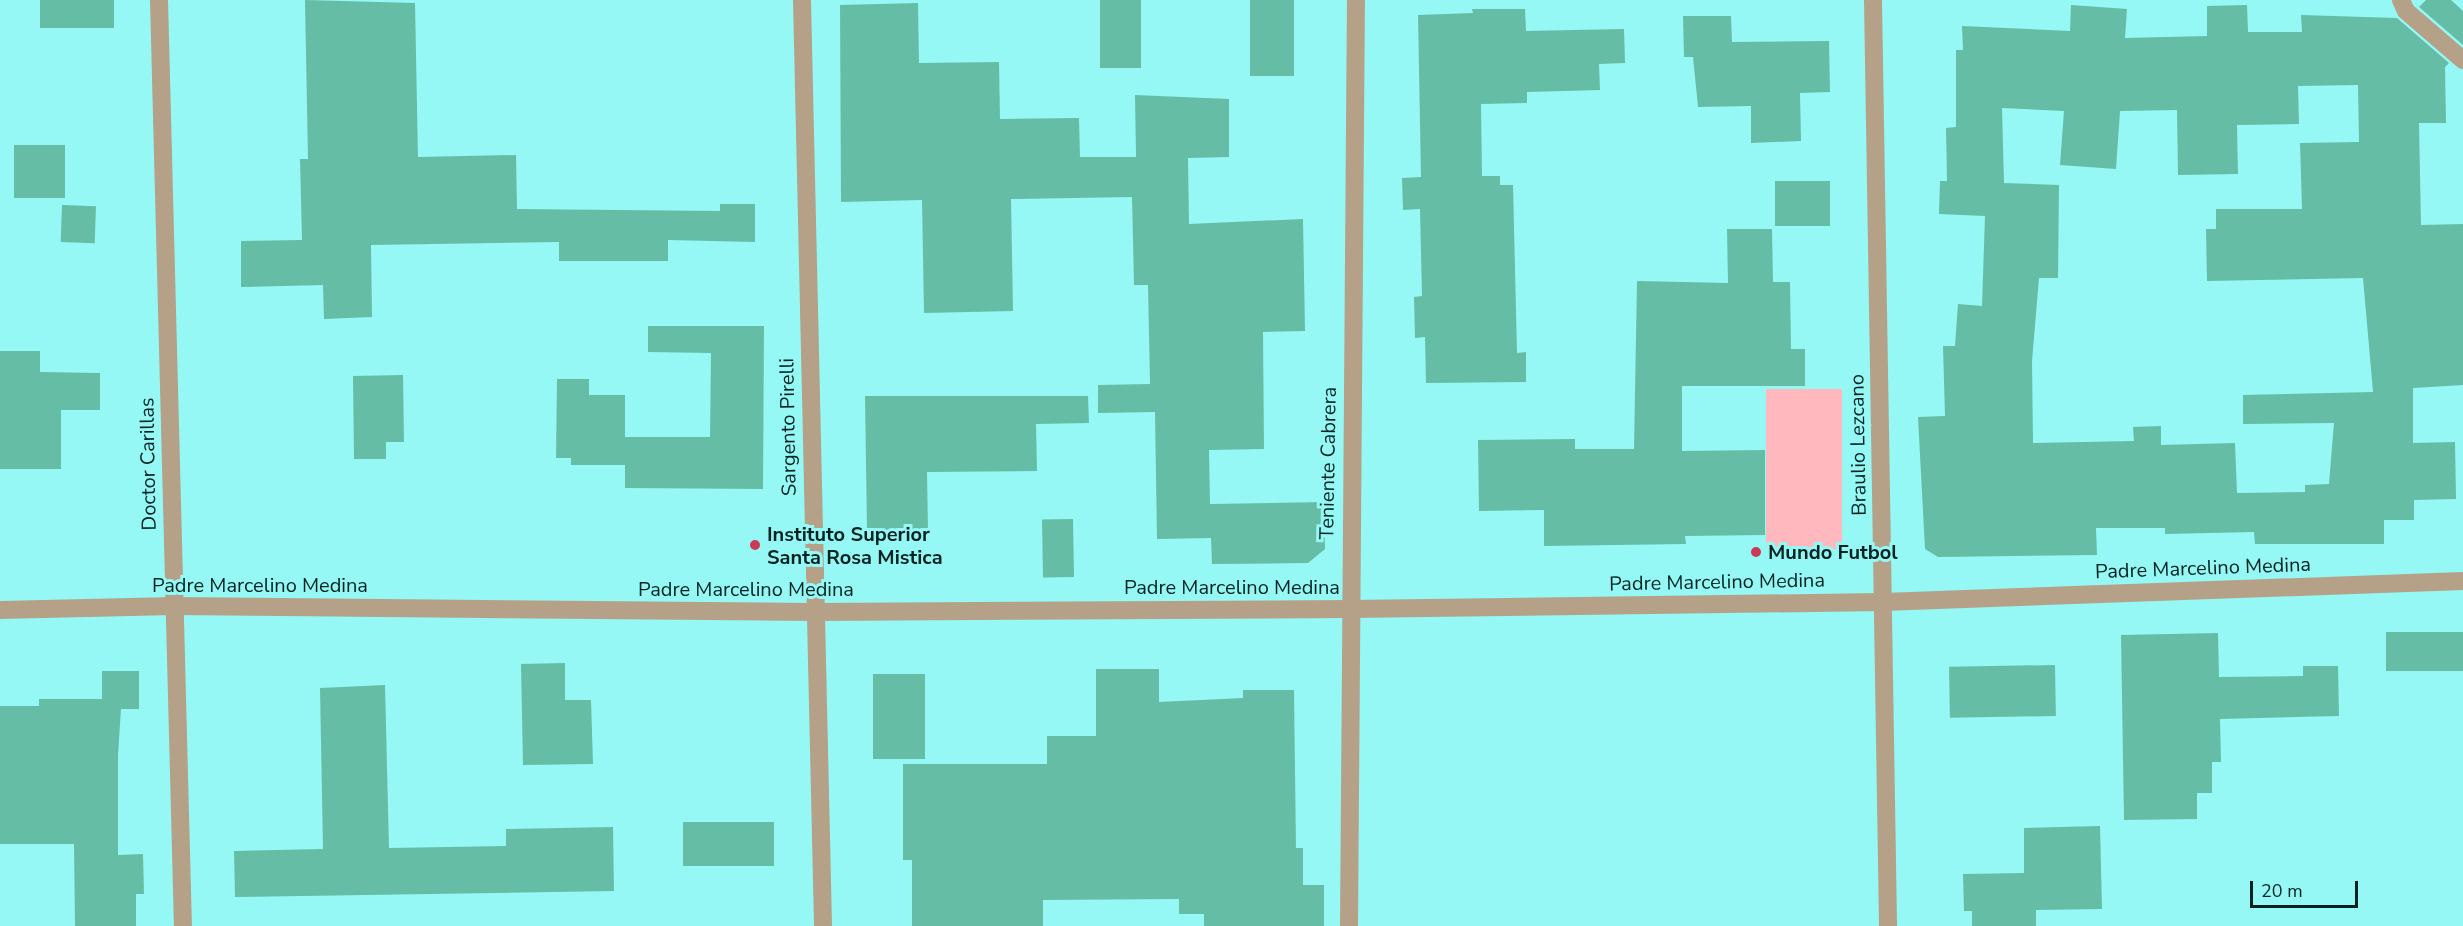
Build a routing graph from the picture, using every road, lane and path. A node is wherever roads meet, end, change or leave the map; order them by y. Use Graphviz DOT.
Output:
graph roads {
  1 [pos="159,0"];
  2 [pos="802,0"];
  3 [pos="1356,0"];
  4 [pos="1874,0"];
  5 [pos="2401,0"];
  6 [pos="2463,60"];
  7 [pos="2463,581"];
  8 [pos="1883,602"];
  9 [pos="174,606"];
  10 [pos="1349,609"];
  11 [pos="0,610"];
  12 [pos="814,612"];
  13 [pos="183,926"];
  14 [pos="824,926"];
  15 [pos="1349,926"];
  16 [pos="1888,926"];
  1 -- 9 [label="street, Doctor Carillas"];
  2 -- 12 [label="street, Sargento Pirelli"];
  3 -- 10 [label="street, Teniente Cabrera"];
  4 -- 8 [label="street, Braulio Lezcano"];
  5 -- 6 [label="street"];
  7 -- 8 [label="street, Padre Marcelino Medina"];
  8 -- 10 [label="street, Padre Marcelino Medina"];
  8 -- 16 [label="street, Braulio Lezcano"];
  9 -- 11 [label="street, Padre Marcelino Medina"];
  9 -- 12 [label="street, Padre Marcelino Medina"];
  9 -- 13 [label="street, Doctor Carillas"];
  10 -- 12 [label="street, Padre Marcelino Medina"];
  10 -- 15 [label="street, Teniente Cabrera"];
  12 -- 14 [label="street, Sargento Pirelli"];
}
